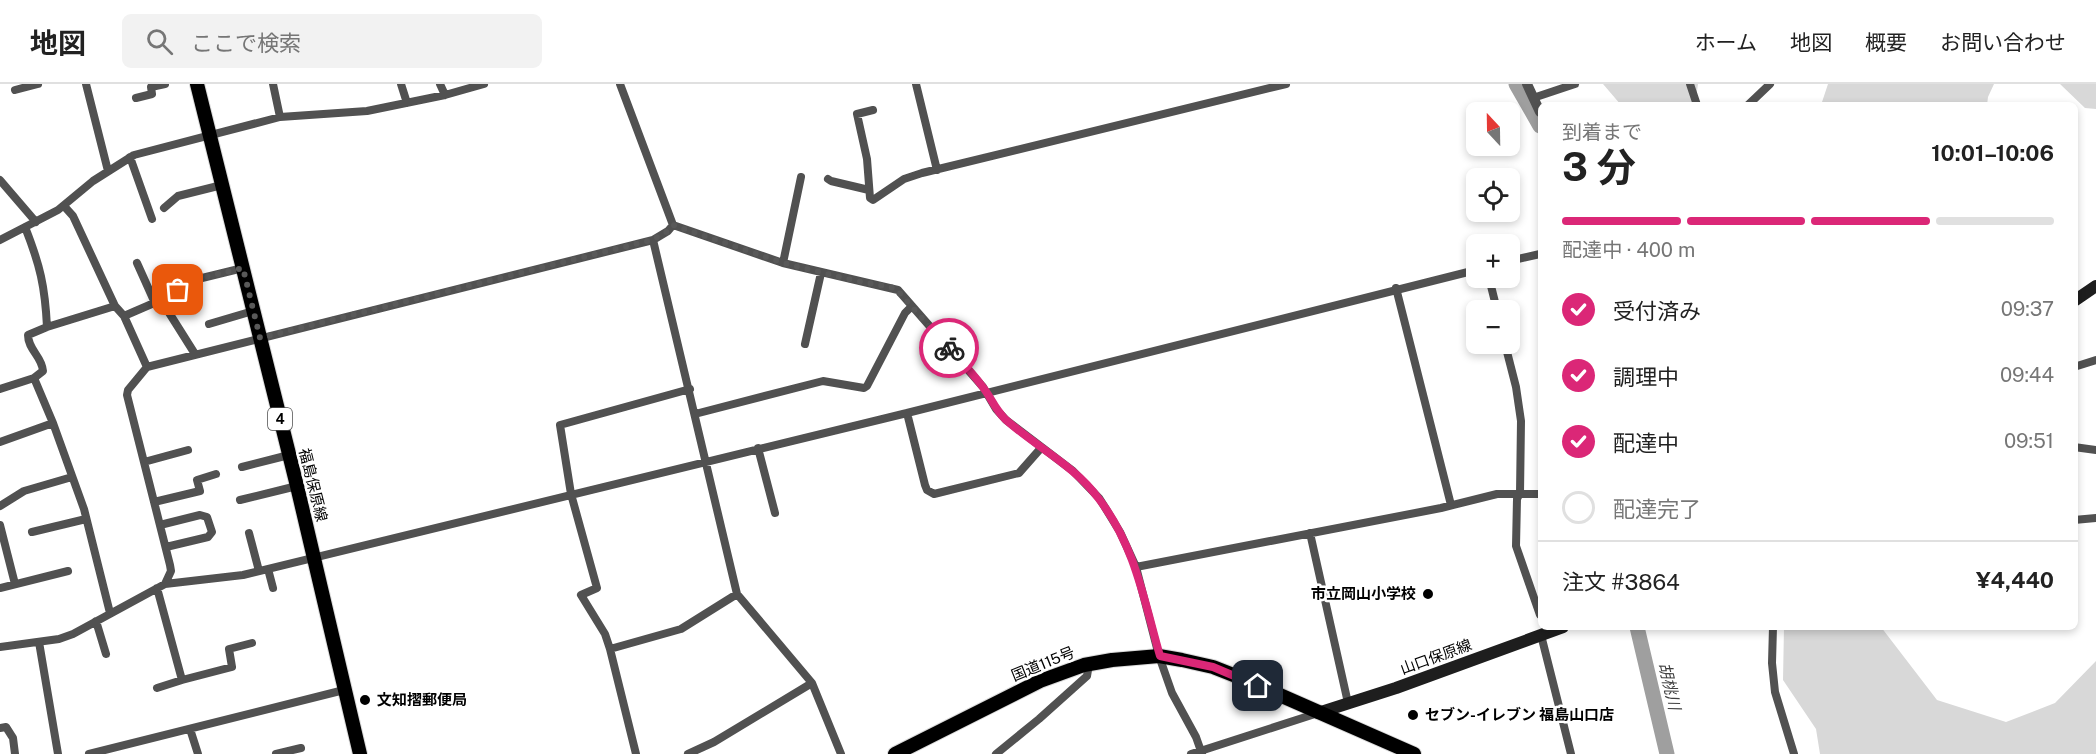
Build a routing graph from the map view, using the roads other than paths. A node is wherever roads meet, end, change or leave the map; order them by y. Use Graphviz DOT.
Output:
graph roads {
  1 [pos="38,84"];
  2 [pos="86,84"];
  3 [pos="165,84"];
  4 [pos="197,84"];
  5 [pos="273,84"];
  6 [pos="400,84"];
  7 [pos="440,84"];
  8 [pos="484,84"];
  9 [pos="620,84"];
  10 [pos="916,84"];
  11 [pos="1286,84"];
  12 [pos="1527,84"];
  13 [pos="1575,84"];
  14 [pos="1690,84"];
  15 [pos="1770,84"];
  16 [pos="15,90"];
  17 [pos="445,95"];
  18 [pos="136,98"];
  19 [pos="1533,98"];
  20 [pos="1696,102"];
  21 [pos="1751,102"];
  22 [pos="407,103"];
  23 [pos="1538,108"];
  24 [pos="873,110"];
  25 [pos="280,117"];
  26 [pos="209,136"];
  27 [pos="130,157"];
  28 [pos="937,170"];
  29 [pos="108,171"];
  30 [pos="801,177"];
  31 [pos="828,179"];
  32 [pos="0,180"];
  33 [pos="222,185"];
  34 [pos="870,190"];
  35 [pos="64,206"];
  36 [pos="164,208"];
  37 [pos="152,219"];
  38 [pos="36,222"];
  39 [pos="673,225"];
  40 [pos="25,227"];
  41 [pos="0,240"];
  42 [pos="652,240"];
  43 [pos="1538,254"];
  44 [pos="1520,259"];
  45 [pos="137,263"];
  46 [pos="783,263"];
  47 [pos="243,268"];
  48 [pos="1466,272"];
  49 [pos="821,273"];
  50 [pos="2096,286"];
  51 [pos="1396,288"];
  52 [pos="2078,298"];
  53 [pos="158,301"];
  54 [pos="115,306"];
  55 [pos="912,306"];
  56 [pos="253,311"];
  57 [pos="124,316"];
  58 [pos="209,324"];
  59 [pos="47,327"];
  60 [pos="260,338"];
  61 [pos="805,344"];
  62 [pos="195,354"];
  63 [pos="1508,354"];
  64 [pos="2096,360"];
  65 [pos="2078,366"];
  66 [pos="147,367"];
  67 [pos="34,378"];
  68 [pos="0,389"];
  69 [pos="690,389"];
  70 [pos="985,392"];
  71 [pos="907,413"];
  72 [pos="695,414"];
  73 [pos="52,423"];
  74 [pos="0,442"];
  75 [pos="758,448"];
  76 [pos="1041,448"];
  77 [pos="2078,448"];
  78 [pos="188,450"];
  79 [pos="2096,450"];
  80 [pos="289,454"];
  81 [pos="705,461"];
  82 [pos="144,462"];
  83 [pos="242,467"];
  84 [pos="216,474"];
  85 [pos="72,477"];
  86 [pos="297,486"];
  87 [pos="1521,493"];
  88 [pos="572,494"];
  89 [pos="1538,494"];
  90 [pos="240,500"];
  91 [pos="154,502"];
  92 [pos="1451,505"];
  93 [pos="0,506"];
  94 [pos="775,513"];
  95 [pos="2096,518"];
  96 [pos="86,519"];
  97 [pos="2078,520"];
  98 [pos="0,525"];
  99 [pos="160,525"];
  100 [pos="32,532"];
  101 [pos="249,533"];
  102 [pos="1310,533"];
  103 [pos="1,537"];
  104 [pos="166,548"];
  105 [pos="314,558"];
  106 [pos="1136,567"];
  107 [pos="268,568"];
  108 [pos="68,571"];
  109 [pos="259,571"];
  110 [pos="15,584"];
  111 [pos="161,586"];
  112 [pos="0,588"];
  113 [pos="273,588"];
  114 [pos="737,594"];
  115 [pos="1538,609"];
  116 [pos="110,613"];
  117 [pos="96,621"];
  118 [pos="1773,630"];
  119 [pos="1544,631"];
  120 [pos="39,642"];
  121 [pos="252,643"];
  122 [pos="0,647"];
  123 [pos="610,649"];
  124 [pos="106,654"];
  125 [pos="1160,656"];
  126 [pos="1089,664"];
  127 [pos="182,680"];
  128 [pos="812,683"];
  129 [pos="157,688"];
  130 [pos="344,690"];
  131 [pos="1348,703"];
  132 [pos="1318,712"];
  133 [pos="0,728"];
  134 [pos="190,729"];
  135 [pos="301,747"];
  136 [pos="1201,752"];
  137 [pos="15,754"];
  138 [pos="58,754"];
  139 [pos="89,754"];
  140 [pos="198,754"];
  141 [pos="276,754"];
  142 [pos="360,754"];
  143 [pos="636,754"];
  144 [pos="688,754"];
  145 [pos="840,754"];
  146 [pos="896,754"];
  147 [pos="996,754"];
  148 [pos="1191,754"];
  149 [pos="1414,754"];
  150 [pos="1571,754"];
  151 [pos="1794,754"];
  1 -- 16 [label="street"];
  2 -- 29 [label="street"];
  3 -- 18 [label="street"];
  4 -- 26 [label="main road, 福島保原線 / 4"];
  5 -- 25 [label="street"];
  6 -- 22 [label="street"];
  7 -- 17 [label="street"];
  8 -- 17 [label="street"];
  9 -- 39 [label="street"];
  10 -- 28 [label="street"];
  11 -- 28 [label="street"];
  12 -- 19 [label="street"];
  13 -- 19 [label="street"];
  14 -- 20 [label="street"];
  15 -- 21 [label="street"];
  17 -- 22 [label="street"];
  19 -- 23 [label="street"];
  22 -- 25 [label="street"];
  24 -- 34 [label="street"];
  25 -- 26 [label="street"];
  26 -- 27 [label="street"];
  26 -- 33 [label="main road, 福島保原線 / 4"];
  27 -- 29 [label="street"];
  27 -- 37 [label="street"];
  28 -- 34 [label="street"];
  29 -- 35 [label="street"];
  30 -- 46 [label="street"];
  31 -- 34 [label="street"];
  32 -- 38 [label="street"];
  33 -- 36 [label="street"];
  33 -- 47 [label="main road, 福島保原線 / 4"];
  35 -- 38 [label="street"];
  35 -- 54 [label="street"];
  38 -- 40 [label="street"];
  39 -- 42 [label="street"];
  39 -- 46 [label="street"];
  40 -- 41 [label="street"];
  40 -- 59 [label="street"];
  42 -- 60 [label="street"];
  42 -- 69 [label="street"];
  43 -- 44 [label="street"];
  45 -- 53 [label="street"];
  46 -- 49 [label="street"];
  47 -- 53 [label="street"];
  47 -- 56 [label="main road, 福島保原線 / 4"];
  48 -- 51 [label="street"];
  49 -- 55 [label="street"];
  49 -- 61 [label="street"];
  50 -- 52 [label="main road"];
  51 -- 70 [label="street"];
  51 -- 92 [label="street"];
  53 -- 57 [label="street"];
  53 -- 62 [label="street"];
  54 -- 57 [label="street"];
  54 -- 59 [label="street"];
  55 -- 70 [label="street"];
  55 -- 72 [label="street"];
  56 -- 58 [label="street"];
  56 -- 60 [label="main road, 福島保原線 / 4"];
  57 -- 66 [label="street"];
  59 -- 67 [label="street"];
  60 -- 62 [label="street"];
  60 -- 80 [label="main road, 福島保原線 / 4"];
  62 -- 66 [label="street"];
  63 -- 87 [label="street"];
  64 -- 65 [label="street"];
  66 -- 82 [label="street"];
  67 -- 68 [label="street"];
  67 -- 73 [label="street"];
  69 -- 72 [label="street"];
  69 -- 88 [label="street"];
  70 -- 71 [label="street"];
  70 -- 76 [label="street"];
  71 -- 75 [label="street"];
  71 -- 76 [label="street"];
  72 -- 81 [label="street"];
  73 -- 74 [label="street"];
  73 -- 85 [label="street"];
  75 -- 81 [label="street"];
  75 -- 94 [label="street"];
  76 -- 106 [label="street"];
  77 -- 79 [label="street"];
  78 -- 82 [label="street"];
  80 -- 83 [label="street"];
  80 -- 86 [label="main road, 福島保原線 / 4"];
  81 -- 88 [label="street"];
  81 -- 114 [label="street"];
  82 -- 91 [label="street"];
  84 -- 91 [label="street"];
  85 -- 93 [label="street"];
  85 -- 96 [label="street"];
  86 -- 90 [label="street"];
  86 -- 105 [label="main road, 福島保原線 / 4"];
  87 -- 89 [label="street"];
  87 -- 92 [label="street"];
  87 -- 115 [label="street"];
  88 -- 105 [label="street"];
  88 -- 123 [label="street"];
  91 -- 99 [label="street"];
  92 -- 102 [label="street"];
  95 -- 97 [label="street"];
  96 -- 100 [label="street"];
  96 -- 116 [label="street"];
  98 -- 103 [label="street"];
  99 -- 104 [label="street"];
  99 -- 104 [label="street"];
  101 -- 109 [label="street"];
  102 -- 106 [label="street"];
  102 -- 131 [label="street"];
  103 -- 110 [label="street"];
  104 -- 111 [label="street"];
  105 -- 107 [label="street"];
  105 -- 130 [label="main road, 福島保原線 / 4"];
  106 -- 125 [label="street"];
  107 -- 109 [label="street"];
  107 -- 113 [label="street"];
  108 -- 110 [label="street"];
  109 -- 111 [label="street"];
  110 -- 112 [label="street"];
  111 -- 116 [label="street"];
  111 -- 127 [label="street"];
  114 -- 123 [label="street"];
  114 -- 128 [label="street"];
  116 -- 117 [label="street"];
  117 -- 120 [label="street"];
  117 -- 124 [label="street"];
  118 -- 151 [label="street"];
  119 -- 131 [label="main road, 山口保原線"];
  119 -- 150 [label="street"];
  120 -- 122 [label="street"];
  120 -- 138 [label="street"];
  121 -- 127 [label="street"];
  123 -- 143 [label="street"];
  125 -- 126 [label="main road, 国道115号"];
  125 -- 132 [label="main road, 国道115号"];
  125 -- 136 [label="street"];
  126 -- 146 [label="main road, 国道115号"];
  126 -- 147 [label="street"];
  127 -- 129 [label="street"];
  128 -- 144 [label="street"];
  128 -- 145 [label="street"];
  130 -- 134 [label="street"];
  130 -- 142 [label="main road, 福島保原線 / 4"];
  131 -- 132 [label="main road, 山口保原線"];
  132 -- 136 [label="street"];
  132 -- 149 [label="main road, 国道115号"];
  133 -- 137 [label="street"];
  134 -- 139 [label="street"];
  134 -- 140 [label="street"];
  135 -- 141 [label="street"];
  136 -- 148 [label="street"];
}
